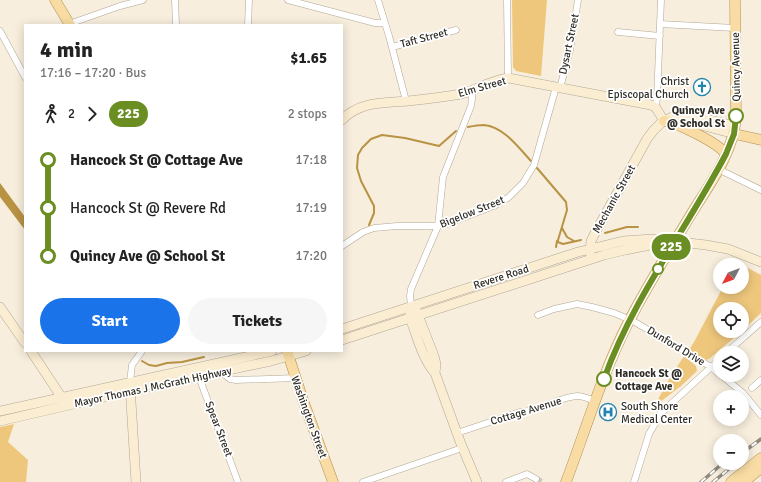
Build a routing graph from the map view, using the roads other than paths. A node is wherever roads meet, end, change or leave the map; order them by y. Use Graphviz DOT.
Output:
graph roads {
  1 [pos="55,0"];
  2 [pos="143,0"];
  3 [pos="175,0"];
  4 [pos="249,0"];
  5 [pos="288,0"];
  6 [pos="378,0"];
  7 [pos="507,0"];
  8 [pos="578,0"];
  9 [pos="661,0"];
  10 [pos="735,0"];
  11 [pos="385,23"];
  12 [pos="70,24"];
  13 [pos="176,24"];
  14 [pos="248,24"];
  15 [pos="660,24"];
  16 [pos="735,28"];
  17 [pos="456,30"];
  18 [pos="0,31"];
  19 [pos="618,32"];
  20 [pos="660,36"];
  21 [pos="392,47"];
  22 [pos="24,75"];
  23 [pos="508,78"];
  24 [pos="558,88"];
  25 [pos="472,91"];
  26 [pos="406,101"];
  27 [pos="654,107"];
  28 [pos="343,119"];
  29 [pos="664,121"];
  30 [pos="735,130"];
  31 [pos="761,135"];
  32 [pos="761,140"];
  33 [pos="726,154"];
  34 [pos="718,169"];
  35 [pos="761,190"];
  36 [pos="438,226"];
  37 [pos="675,241"];
  38 [pos="343,245"];
  39 [pos="591,248"];
  40 [pos="761,262"];
  41 [pos="561,269"];
  42 [pos="411,306"];
  43 [pos="0,307"];
  44 [pos="538,315"];
  45 [pos="414,317"];
  46 [pos="630,319"];
  47 [pos="761,322"];
  48 [pos="343,329"];
  49 [pos="343,340"];
  50 [pos="24,342"];
  51 [pos="734,346"];
  52 [pos="32,352"];
  53 [pos="141,352"];
  54 [pos="267,352"];
  55 [pos="300,352"];
  56 [pos="288,354"];
  57 [pos="711,367"];
  58 [pos="221,372"];
  59 [pos="199,377"];
  60 [pos="296,378"];
  61 [pos="761,380"];
  62 [pos="130,382"];
  63 [pos="729,382"];
  64 [pos="752,388"];
  65 [pos="130,391"];
  66 [pos="64,401"];
  67 [pos="595,401"];
  68 [pos="0,411"];
  69 [pos="761,414"];
  70 [pos="0,421"];
  71 [pos="457,434"];
  72 [pos="462,448"];
  73 [pos="761,458"];
  74 [pos="761,468"];
  75 [pos="536,479"];
  76 [pos="136,482"];
  77 [pos="238,482"];
  78 [pos="333,482"];
  79 [pos="363,482"];
  80 [pos="477,482"];
  81 [pos="506,482"];
  82 [pos="566,482"];
  83 [pos="634,482"];
  84 [pos="731,482"];
  85 [pos="744,482"];
  1 -- 12 [label="main road"];
  2 -- 12 [label="street"];
  3 -- 13 [label="street"];
  4 -- 14 [label="street"];
  5 -- 11 [label="street"];
  6 -- 11 [label="street"];
  7 -- 23 [label="street"];
  8 -- 24 [label="street, Dysart Street"];
  9 -- 15 [label="street"];
  10 -- 16 [label="main road, Quincy Avenue"];
  11 -- 21 [label="street"];
  15 -- 16 [label="street"];
  15 -- 20 [label="street"];
  16 -- 30 [label="main road, Quincy Avenue"];
  17 -- 21 [label="street, Taft Street"];
  18 -- 22 [label="street"];
  19 -- 20 [label="street"];
  20 -- 27 [label="street"];
  21 -- 26 [label="street"];
  23 -- 24 [label="main road, Elm Street"];
  23 -- 25 [label="main road, Elm Street"];
  24 -- 27 [label="main road, Elm Street"];
  24 -- 36 [label="street, Bigelow Street"];
  25 -- 26 [label="main road, Elm Street"];
  25 -- 36 [label="street"];
  26 -- 28 [label="main road, Elm Street"];
  27 -- 29 [label="main road"];
  29 -- 30 [label="main road"];
  29 -- 33 [label="main road"];
  29 -- 39 [label="main road, Mechanic Street"];
  30 -- 31 [label="main road"];
  30 -- 32 [label="main road"];
  30 -- 33 [label="main road"];
  33 -- 34 [label="main road"];
  34 -- 35 [label="street"];
  34 -- 37 [label="main road"];
  36 -- 38 [label="street, Bigelow Street"];
  36 -- 42 [label="street"];
  37 -- 39 [label="main road, Revere Road"];
  37 -- 40 [label="main road, Revere Road"];
  37 -- 41 [label="main road, Revere Road"];
  37 -- 46 [label="main road"];
  39 -- 41 [label="main road, Mechanic Street"];
  39 -- 42 [label="main road, Revere Road"];
  41 -- 45 [label="main road, Revere Road"];
  42 -- 45 [label="main road"];
  42 -- 48 [label="main road"];
  43 -- 50 [label="main road"];
  44 -- 46 [label="street, Dunford Drive"];
  45 -- 49 [label="main road"];
  45 -- 71 [label="main road"];
  46 -- 57 [label="street, Dunford Drive"];
  46 -- 67 [label="main road"];
  47 -- 51 [label="street"];
  52 -- 66 [label="main road"];
  53 -- 62 [label="street"];
  54 -- 62 [label="main road, Mayor Thomas J McGrath Highway"];
  55 -- 56 [label="main road, Mayor Thomas J McGrath Highway"];
  56 -- 58 [label="main road, Mayor Thomas J McGrath Highway"];
  56 -- 60 [label="main road, Washington Street"];
  57 -- 83 [label="street"];
  58 -- 59 [label="main road, Mayor Thomas J McGrath Highway"];
  58 -- 60 [label="street"];
  59 -- 65 [label="main road, Mayor Thomas J McGrath Highway"];
  59 -- 77 [label="street, Spear Street"];
  60 -- 78 [label="main road, Washington Street"];
  61 -- 64 [label="street"];
  62 -- 65 [label="main road"];
  62 -- 66 [label="main road, Mayor Thomas J McGrath Highway"];
  63 -- 69 [label="street, Dunford Drive"];
  65 -- 66 [label="main road, Mayor Thomas J McGrath Highway"];
  65 -- 76 [label="main road"];
  66 -- 68 [label="main road, Mayor Thomas J McGrath Highway"];
  66 -- 70 [label="main road, Mayor Thomas J McGrath Highway"];
  67 -- 71 [label="street, Cottage Avenue"];
  67 -- 82 [label="main road"];
  71 -- 72 [label="main road"];
  72 -- 79 [label="street"];
  72 -- 80 [label="main road"];
  73 -- 84 [label="main road"];
  74 -- 85 [label="main road"];
  75 -- 81 [label="street"];
}
